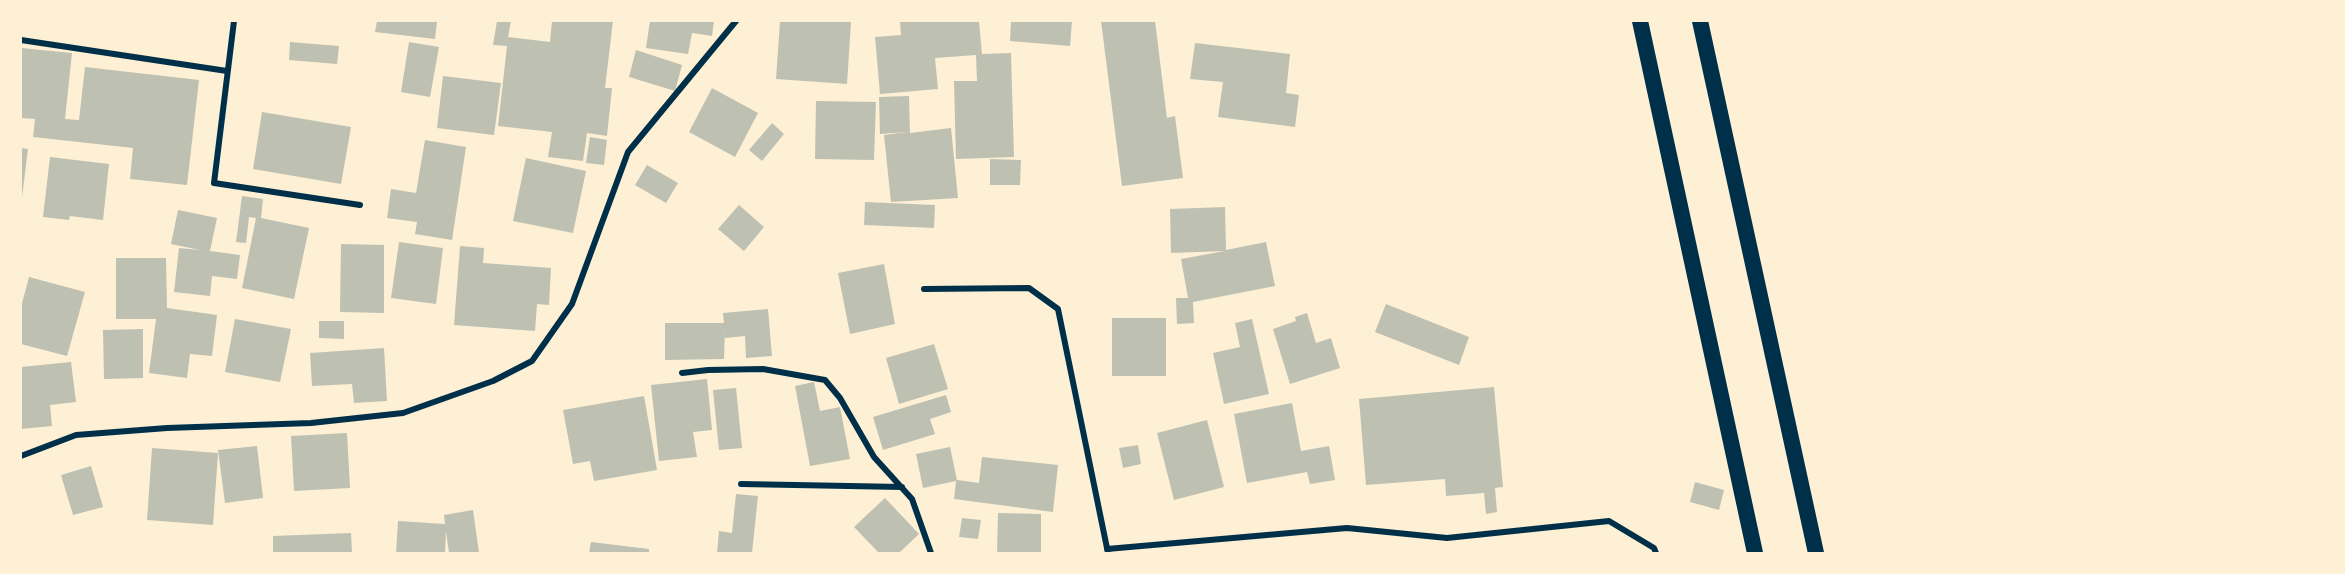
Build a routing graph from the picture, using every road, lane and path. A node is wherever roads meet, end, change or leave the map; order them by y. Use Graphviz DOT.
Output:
graph roads {
  1 [pos="234,21"];
  2 [pos="736,21"];
  3 [pos="1640,21"];
  4 [pos="1700,21"];
  5 [pos="21,40"];
  6 [pos="227,71"];
  7 [pos="360,205"];
  8 [pos="924,289"];
  9 [pos="682,373"];
  10 [pos="21,456"];
  11 [pos="741,484"];
  12 [pos="902,487"];
  13 [pos="1107,551"];
  14 [pos="931,553"];
  15 [pos="1656,553"];
  16 [pos="1755,553"];
  17 [pos="1816,553"];
  1 -- 6 [label="street"];
  2 -- 10 [label="street"];
  3 -- 16 [label="highway"];
  4 -- 17 [label="highway"];
  5 -- 6 [label="street"];
  6 -- 7 [label="street"];
  8 -- 13 [label="street"];
  9 -- 12 [label="street"];
  11 -- 12 [label="street"];
  12 -- 14 [label="street"];
  13 -- 15 [label="street"];
}
